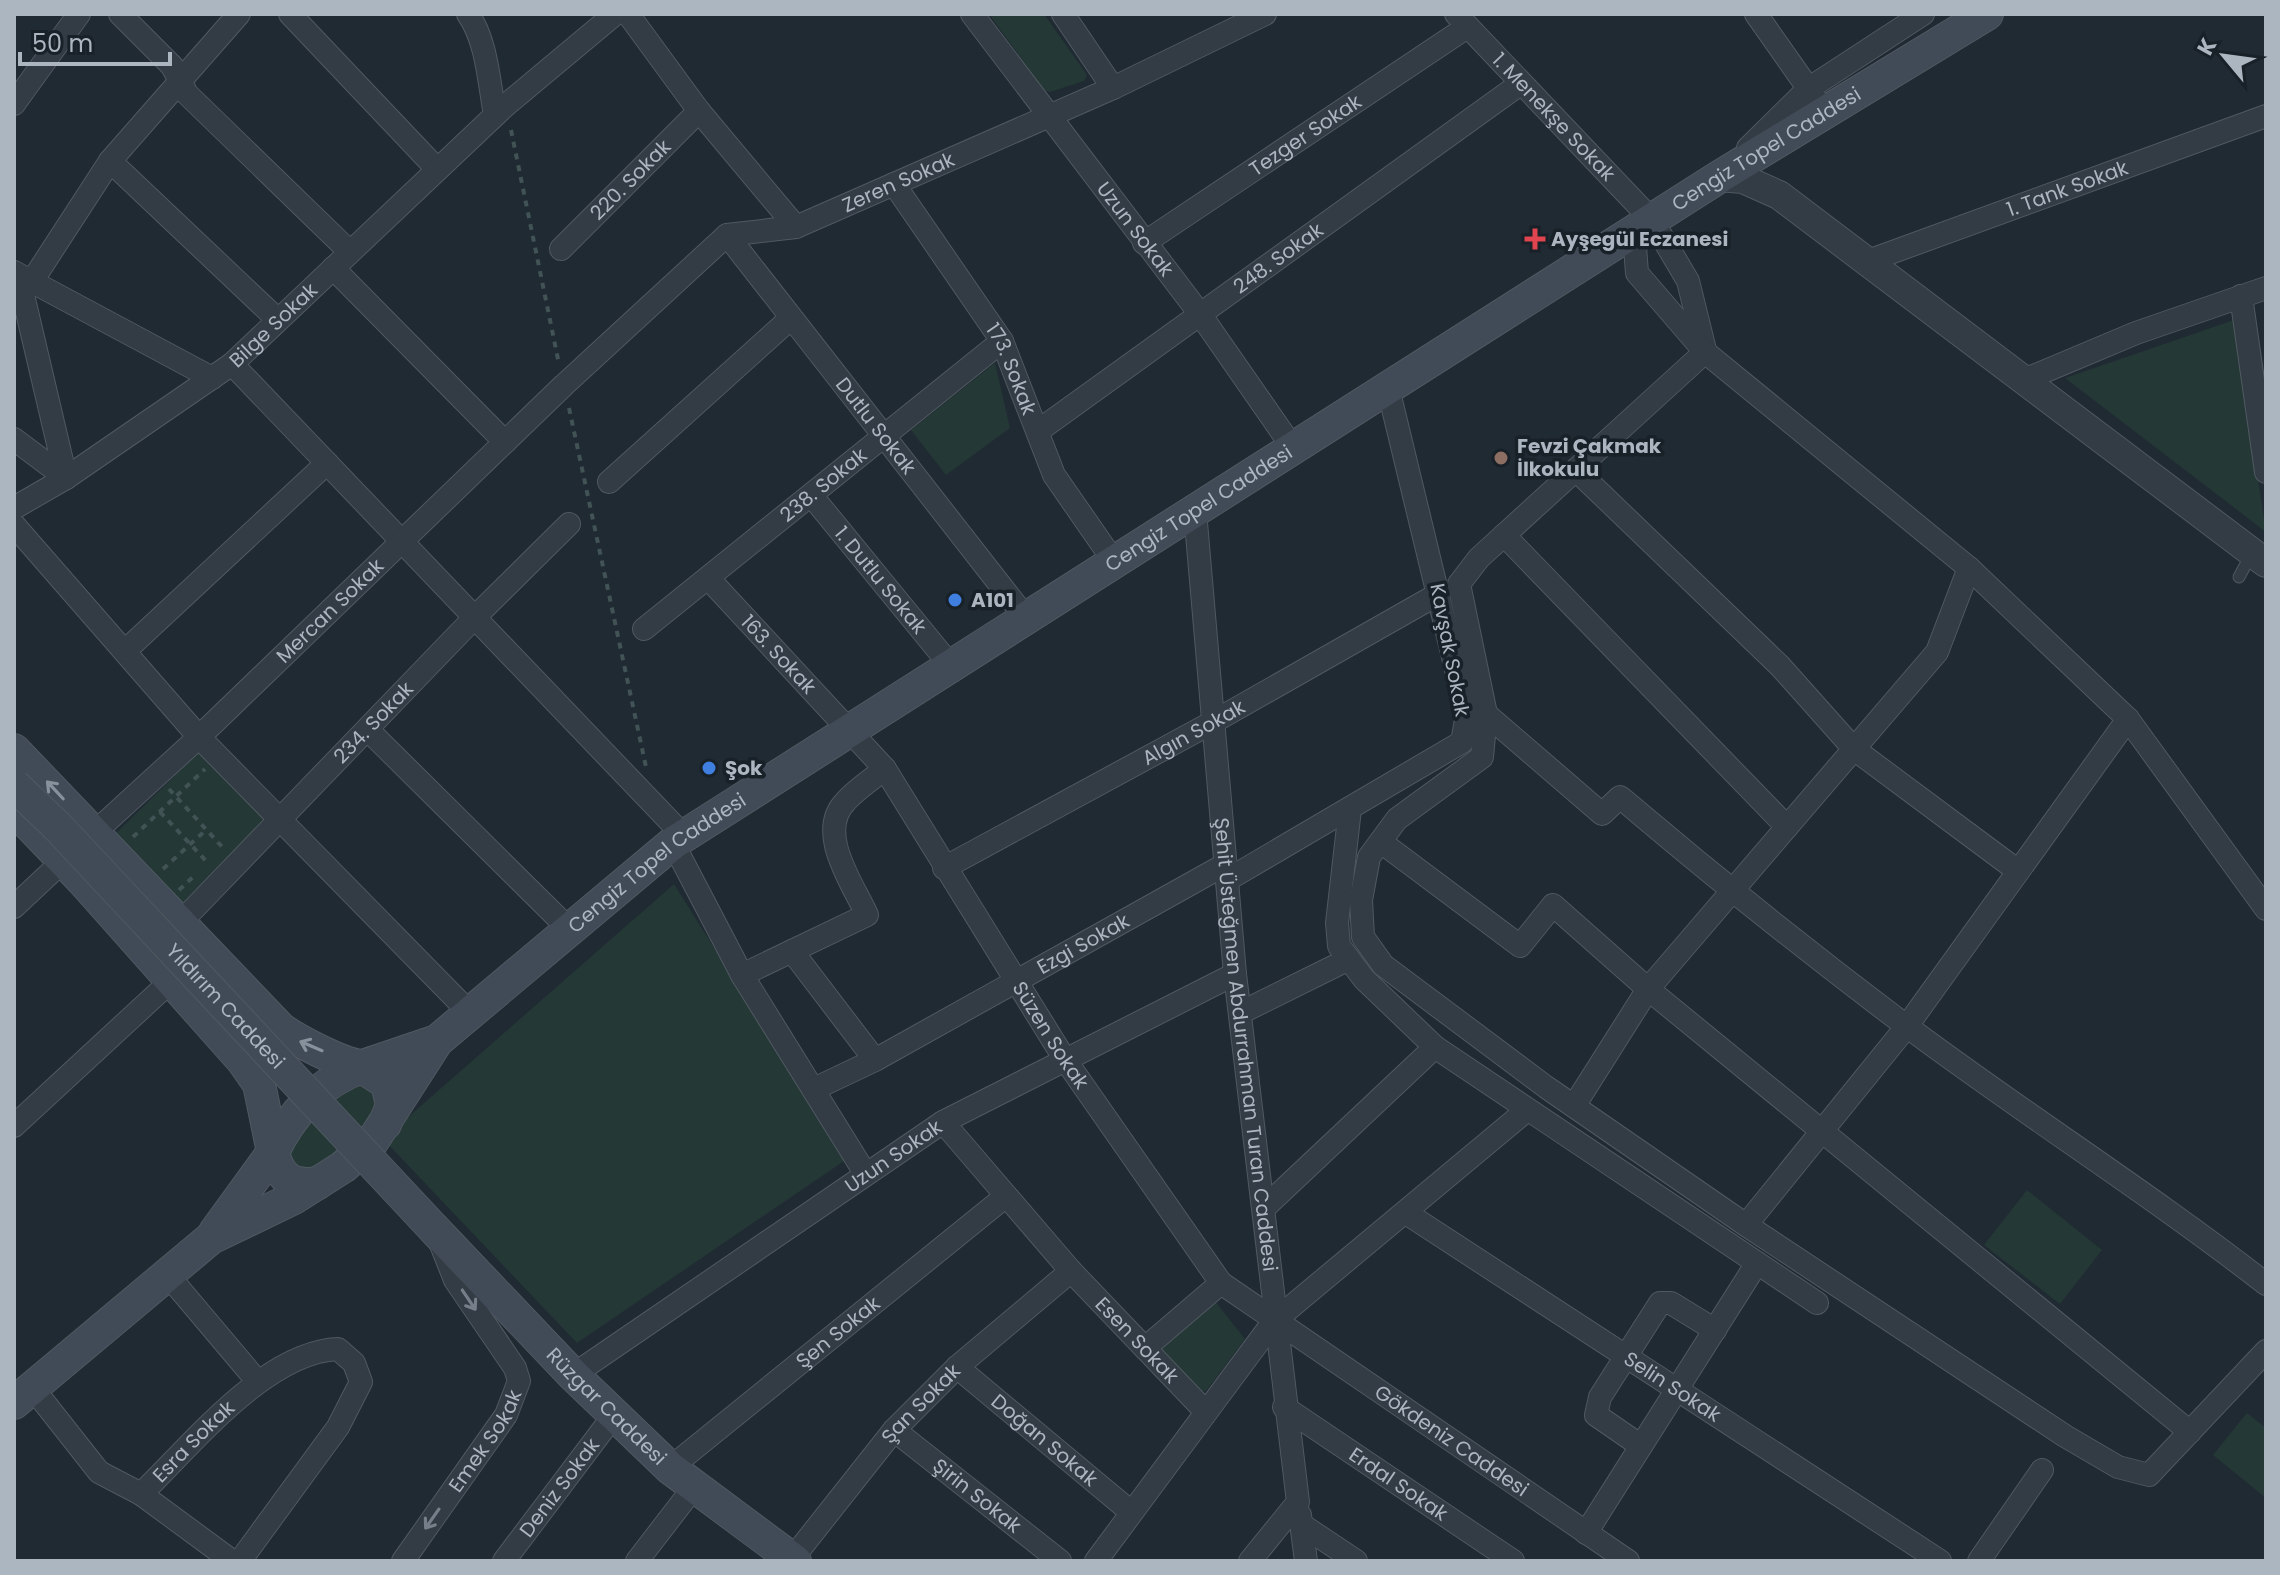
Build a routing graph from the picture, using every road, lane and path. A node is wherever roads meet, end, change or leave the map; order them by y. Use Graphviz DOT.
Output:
graph roads {
  1 [pos="79,14"];
  2 [pos="120,14"];
  3 [pos="239,14"];
  4 [pos="290,14"];
  5 [pos="468,14"];
  6 [pos="972,14"];
  7 [pos="1063,14"];
  8 [pos="1265,14"];
  9 [pos="1756,14"];
  10 [pos="1923,14"];
  11 [pos="1987,14"];
  12 [pos="615,15"];
  13 [pos="1240,20"];
  14 [pos="1461,20"];
  15 [pos="180,79"];
  16 [pos="1520,84"];
  17 [pos="1113,88"];
  18 [pos="1816,100"];
  19 [pos="14,104"];
  20 [pos="501,110"];
  21 [pos="699,111"];
  22 [pos="1047,116"];
  23 [pos="2266,116"];
  24 [pos="110,161"];
  25 [pos="437,169"];
  26 [pos="1719,177"];
  27 [pos="894,184"];
  28 [pos="1652,220"];
  29 [pos="796,227"];
  30 [pos="727,235"];
  31 [pos="1144,243"];
  32 [pos="561,249"];
  33 [pos="350,252"];
  34 [pos="1868,261"];
  35 [pos="333,268"];
  36 [pos="23,277"];
  37 [pos="2266,288"];
  38 [pos="2241,296"];
  39 [pos="1200,314"];
  40 [pos="791,318"];
  41 [pos="278,320"];
  42 [pos="1002,341"];
  43 [pos="1705,352"];
  44 [pos="232,364"];
  45 [pos="212,378"];
  46 [pos="2024,380"];
  47 [pos="564,385"];
  48 [pos="1388,388"];
  49 [pos="1038,431"];
  50 [pos="884,436"];
  51 [pos="14,439"];
  52 [pos="505,442"];
  53 [pos="1293,448"];
  54 [pos="327,463"];
  55 [pos="1576,470"];
  56 [pos="2266,472"];
  57 [pos="66,478"];
  58 [pos="609,482"];
  59 [pos="811,495"];
  60 [pos="14,508"];
  61 [pos="1195,511"];
  62 [pos="569,524"];
  63 [pos="14,525"];
  64 [pos="1504,535"];
  65 [pos="402,541"];
  66 [pos="1115,563"];
  67 [pos="2252,564"];
  68 [pos="1969,568"];
  69 [pos="708,578"];
  70 [pos="1440,593"];
  71 [pos="475,617"];
  72 [pos="1026,618"];
  73 [pos="644,629"];
  74 [pos="125,651"];
  75 [pos="951,666"];
  76 [pos="1486,714"];
  77 [pos="2128,719"];
  78 [pos="1213,722"];
  79 [pos="849,729"];
  80 [pos="368,730"];
  81 [pos="199,737"];
  82 [pos="1854,749"];
  83 [pos="14,750"];
  84 [pos="219,758"];
  85 [pos="885,769"];
  86 [pos="157,775"];
  87 [pos="14,785"];
  88 [pos="176,797"];
  89 [pos="654,805"];
  90 [pos="14,809"];
  91 [pos="1350,809"];
  92 [pos="160,812"];
  93 [pos="282,821"];
  94 [pos="1787,827"];
  95 [pos="207,829"];
  96 [pos="94,833"];
  97 [pos="678,840"];
  98 [pos="128,842"];
  99 [pos="1381,842"];
  100 [pos="190,844"];
  101 [pos="229,854"];
  102 [pos="63,861"];
  103 [pos="208,863"];
  104 [pos="944,868"];
  105 [pos="160,871"];
  106 [pos="2018,871"];
  107 [pos="1226,872"];
  108 [pos="1732,891"];
  109 [pos="14,907"];
  110 [pos="2266,908"];
  111 [pos="179,924"];
  112 [pos="569,929"];
  113 [pos="792,951"];
  114 [pos="1349,959"];
  115 [pos="1235,974"];
  116 [pos="742,975"];
  117 [pos="172,980"];
  118 [pos="1017,981"];
  119 [pos="1648,989"];
  120 [pos="470,1013"];
  121 [pos="1240,1013"];
  122 [pos="1907,1026"];
  123 [pos="437,1041"];
  124 [pos="1435,1047"];
  125 [pos="1064,1058"];
  126 [pos="875,1060"];
  127 [pos="362,1067"];
  128 [pos="814,1089"];
  129 [pos="1574,1106"];
  130 [pos="1527,1110"];
  131 [pos="943,1122"];
  132 [pos="385,1124"];
  133 [pos="14,1126"];
  134 [pos="1819,1130"];
  135 [pos="273,1152"];
  136 [pos="865,1173"];
  137 [pos="318,1183"];
  138 [pos="1006,1196"];
  139 [pos="1264,1208"];
  140 [pos="1406,1213"];
  141 [pos="1746,1225"];
  142 [pos="435,1230"];
  143 [pos="211,1238"];
  144 [pos="1757,1263"];
  145 [pos="1071,1271"];
  146 [pos="166,1273"];
  147 [pos="1221,1283"];
  148 [pos="2266,1284"];
  149 [pos="1817,1303"];
  150 [pos="1274,1321"];
  151 [pos="1715,1330"];
  152 [pos="1145,1348"];
  153 [pos="2266,1351"];
  154 [pos="1627,1355"];
  155 [pos="957,1367"];
  156 [pos="573,1375"];
  157 [pos="258,1382"];
  158 [pos="1678,1388"];
  159 [pos="23,1395"];
  160 [pos="1284,1407"];
  161 [pos="1205,1411"];
  162 [pos="614,1415"];
  163 [pos="894,1430"];
  164 [pos="2190,1432"];
  165 [pos="1641,1446"];
  166 [pos="2042,1470"];
  167 [pos="682,1477"];
  168 [pos="141,1494"];
  169 [pos="1298,1502"];
  170 [pos="1131,1512"];
  171 [pos="1302,1525"];
  172 [pos="1586,1533"];
  173 [pos="793,1560"];
  174 [pos="232,1561"];
  175 [pos="240,1561"];
  176 [pos="403,1561"];
  177 [pos="504,1561"];
  178 [pos="637,1561"];
  179 [pos="1060,1561"];
  180 [pos="1096,1561"];
  181 [pos="1250,1561"];
  182 [pos="1306,1561"];
  183 [pos="1356,1561"];
  184 [pos="1513,1561"];
  185 [pos="1628,1561"];
  186 [pos="1940,1561"];
  187 [pos="1979,1561"];
  1 -- 19 [label="street"];
  2 -- 15 [label="street"];
  3 -- 15 [label="street"];
  4 -- 25 [label="street"];
  5 -- 20 [label="street"];
  6 -- 22 [label="street, Uzun Sokak"];
  7 -- 17 [label="street"];
  8 -- 13 [label="street, Zeren Sokak"];
  9 -- 18 [label="street"];
  10 -- 18 [label="street"];
  11 -- 18 [label="main road, Cengiz Topel Caddesi"];
  12 -- 20 [label="street, Bilge Sokak"];
  12 -- 21 [label="street"];
  13 -- 17 [label="street, Zeren Sokak"];
  14 -- 16 [label="street, 1. Menekşe Sokak"];
  14 -- 31 [label="street, Tezger Sokak"];
  15 -- 24 [label="street"];
  15 -- 33 [label="street"];
  16 -- 28 [label="street, 1. Menekşe Sokak"];
  16 -- 39 [label="street, 248. Sokak"];
  17 -- 22 [label="street, Zeren Sokak"];
  18 -- 26 [label="main road, Cengiz Topel Caddesi"];
  20 -- 25 [label="street, Bilge Sokak"];
  20 -- 47 [label="path"];
  21 -- 29 [label="street"];
  21 -- 32 [label="street, 220. Sokak"];
  22 -- 27 [label="street, Zeren Sokak"];
  22 -- 31 [label="street, Uzun Sokak"];
  23 -- 34 [label="street, 1. Tank Sokak"];
  24 -- 36 [label="street"];
  24 -- 41 [label="street"];
  25 -- 33 [label="street, Bilge Sokak"];
  26 -- 28 [label="main road, Cengiz Topel Caddesi"];
  26 -- 34 [label="street"];
  27 -- 29 [label="street, Zeren Sokak"];
  27 -- 42 [label="street, 173. Sokak"];
  28 -- 43 [label="street, 1. Menekşe Sokak"];
  28 -- 43 [label="street"];
  28 -- 48 [label="main road, Cengiz Topel Caddesi"];
  29 -- 30 [label="street, Zeren Sokak"];
  30 -- 40 [label="street, Dutlu Sokak"];
  30 -- 47 [label="street"];
  31 -- 39 [label="street, Uzun Sokak"];
  33 -- 35 [label="street, Bilge Sokak"];
  34 -- 46 [label="street"];
  35 -- 41 [label="street, Bilge Sokak"];
  35 -- 52 [label="street"];
  36 -- 45 [label="street"];
  36 -- 57 [label="street"];
  37 -- 38 [label="street"];
  38 -- 46 [label="street"];
  38 -- 56 [label="street"];
  39 -- 49 [label="street, 248. Sokak"];
  39 -- 53 [label="street, Uzun Sokak"];
  40 -- 50 [label="street, Dutlu Sokak"];
  40 -- 58 [label="street"];
  41 -- 44 [label="street, Bilge Sokak"];
  42 -- 49 [label="street, 173. Sokak"];
  42 -- 50 [label="street, 238. Sokak"];
  43 -- 55 [label="street"];
  43 -- 68 [label="street"];
  44 -- 45 [label="street, Bilge Sokak"];
  44 -- 54 [label="street"];
  45 -- 57 [label="street, Bilge Sokak"];
  46 -- 67 [label="street"];
  47 -- 52 [label="street, Mercan Sokak"];
  47 -- 89 [label="path"];
  48 -- 53 [label="main road, Cengiz Topel Caddesi"];
  48 -- 70 [label="street, Kavşak Sokak"];
  49 -- 66 [label="street, 173. Sokak"];
  50 -- 59 [label="street, 238. Sokak"];
  50 -- 72 [label="street, Dutlu Sokak"];
  51 -- 57 [label="street"];
  52 -- 65 [label="street, Mercan Sokak"];
  53 -- 61 [label="main road, Cengiz Topel Caddesi"];
  54 -- 65 [label="street"];
  54 -- 74 [label="street"];
  55 -- 64 [label="street"];
  55 -- 82 [label="street"];
  57 -- 60 [label="street, Bilge Sokak"];
  59 -- 69 [label="street, 238. Sokak"];
  59 -- 75 [label="street, 1. Dutlu Sokak"];
  61 -- 66 [label="main road, Cengiz Topel Caddesi"];
  61 -- 78 [label="street, Şehit Üsteğmen Abdurrahman Turan Caddesi"];
  62 -- 71 [label="street, 234. Sokak"];
  63 -- 74 [label="street"];
  64 -- 76 [label="street"];
  64 -- 94 [label="street"];
  65 -- 71 [label="street"];
  65 -- 81 [label="street, Mercan Sokak"];
  66 -- 72 [label="main road, Cengiz Topel Caddesi"];
  68 -- 77 [label="street"];
  68 -- 82 [label="street"];
  69 -- 73 [label="street, 238. Sokak"];
  69 -- 79 [label="street, 163. Sokak"];
  70 -- 78 [label="street, Algın Sokak"];
  70 -- 91 [label="street, Kavşak Sokak"];
  71 -- 80 [label="street, 234. Sokak"];
  71 -- 89 [label="street"];
  72 -- 75 [label="main road, Cengiz Topel Caddesi"];
  74 -- 81 [label="street"];
  75 -- 79 [label="main road, Cengiz Topel Caddesi"];
  76 -- 99 [label="street"];
  76 -- 108 [label="street"];
  77 -- 106 [label="street"];
  77 -- 110 [label="street"];
  78 -- 104 [label="street, Algın Sokak"];
  78 -- 107 [label="street, Şehit Üsteğmen Abdurrahman Turan Caddesi"];
  79 -- 85 [label="street, Süzen Sokak"];
  79 -- 97 [label="main road, Cengiz Topel Caddesi"];
  80 -- 93 [label="street, 234. Sokak"];
  80 -- 112 [label="street"];
  81 -- 84 [label="street"];
  81 -- 86 [label="street, Mercan Sokak"];
  82 -- 94 [label="street"];
  82 -- 106 [label="street"];
  96 -- 83 [label="main road, one-way"];
  84 -- 88 [label="path"];
  84 -- 93 [label="street"];
  85 -- 104 [label="street, Süzen Sokak"];
  85 -- 113 [label="street"];
  86 -- 88 [label="path"];
  86 -- 96 [label="street, Mercan Sokak"];
  87 -- 142 [label="main road, Yıldırım Caddesi, bridge"];
  88 -- 92 [label="path"];
  88 -- 95 [label="path"];
  89 -- 97 [label="street"];
  90 -- 102 [label="main road"];
  91 -- 107 [label="street, Kavşak Sokak"];
  91 -- 114 [label="street"];
  92 -- 98 [label="path"];
  92 -- 100 [label="path"];
  93 -- 111 [label="street, 234. Sokak"];
  93 -- 120 [label="street"];
  94 -- 108 [label="street"];
  95 -- 100 [label="path"];
  95 -- 101 [label="path"];
  96 -- 111 [label="main road"];
  97 -- 112 [label="main road, Cengiz Topel Caddesi"];
  97 -- 116 [label="street"];
  99 -- 119 [label="street"];
  99 -- 129 [label="street"];
  100 -- 103 [label="path"];
  100 -- 105 [label="path"];
  102 -- 109 [label="street"];
  102 -- 117 [label="main road"];
  104 -- 118 [label="street, Süzen Sokak"];
  106 -- 122 [label="street"];
  107 -- 115 [label="street, Şehit Üsteğmen Abdurrahman Turan Caddesi"];
  107 -- 118 [label="street, Ezgi Sokak"];
  108 -- 119 [label="street"];
  108 -- 122 [label="street"];
  127 -- 111 [label="main road, one-way"];
  112 -- 120 [label="main road, Cengiz Topel Caddesi"];
  113 -- 116 [label="street"];
  113 -- 126 [label="street"];
  114 -- 121 [label="street"];
  114 -- 124 [label="street"];
  115 -- 121 [label="street, Şehit Üsteğmen Abdurrahman Turan Caddesi"];
  115 -- 125 [label="street, Uzun Sokak"];
  116 -- 128 [label="street"];
  117 -- 133 [label="street"];
  117 -- 135 [label="main road"];
  118 -- 125 [label="street, Süzen Sokak"];
  118 -- 126 [label="street, Ezgi Sokak"];
  119 -- 129 [label="street"];
  119 -- 134 [label="street"];
  120 -- 123 [label="main road, Cengiz Topel Caddesi"];
  121 -- 139 [label="street, Şehit Üsteğmen Abdurrahman Turan Caddesi"];
  122 -- 134 [label="street"];
  122 -- 148 [label="street"];
  123 -- 127 [label="main road"];
  123 -- 132 [label="main road"];
  124 -- 130 [label="street"];
  124 -- 139 [label="street"];
  125 -- 131 [label="street, Uzun Sokak"];
  125 -- 147 [label="street, Süzen Sokak"];
  126 -- 128 [label="street, Ezgi Sokak"];
  127 -- 132 [label="main road"];
  127 -- 135 [label="main road"];
  128 -- 136 [label="street"];
  129 -- 141 [label="street"];
  130 -- 140 [label="street"];
  130 -- 144 [label="street"];
  131 -- 136 [label="street, Uzun Sokak"];
  131 -- 138 [label="street, Esen Sokak"];
  132 -- 137 [label="main road"];
  134 -- 141 [label="street"];
  134 -- 164 [label="street"];
  135 -- 137 [label="main road"];
  135 -- 143 [label="main road"];
  136 -- 156 [label="street, Uzun Sokak"];
  137 -- 143 [label="main road"];
  138 -- 145 [label="street, Esen Sokak"];
  138 -- 167 [label="street, Şen Sokak"];
  139 -- 150 [label="street, Şehit Üsteğmen Abdurrahman Turan Caddesi"];
  140 -- 150 [label="street"];
  140 -- 154 [label="street, Selin Sokak"];
  141 -- 164 [label="street"];
  142 -- 156 [label="main road, Rüzgar Caddesi"];
  142 -- 176 [label="street, Emek Sokak, one-way"];
  143 -- 146 [label="main road"];
  144 -- 149 [label="street"];
  144 -- 151 [label="street"];
  145 -- 152 [label="street, Esen Sokak"];
  145 -- 155 [label="street, Şan Sokak"];
  146 -- 157 [label="street"];
  146 -- 159 [label="main road"];
  147 -- 150 [label="street, Süzen Sokak"];
  147 -- 152 [label="street"];
  150 -- 160 [label="street, Şehit Üsteğmen Abdurrahman Turan Caddesi"];
  150 -- 161 [label="street"];
  150 -- 172 [label="street, Gökdeniz Caddesi"];
  151 -- 154 [label="street"];
  151 -- 158 [label="street"];
  152 -- 161 [label="street, Esen Sokak"];
  153 -- 164 [label="street"];
  154 -- 158 [label="street, Selin Sokak"];
  154 -- 165 [label="street"];
  155 -- 163 [label="street, Şan Sokak"];
  155 -- 170 [label="street, Doğan Sokak"];
  156 -- 162 [label="main road, Rüzgar Caddesi"];
  157 -- 168 [label="street, Esra Sokak"];
  157 -- 175 [label="street, Esra Sokak"];
  158 -- 165 [label="street"];
  158 -- 186 [label="street, Selin Sokak"];
  159 -- 168 [label="street, Esra Sokak"];
  160 -- 169 [label="street, Şehit Üsteğmen Abdurrahman Turan Caddesi"];
  160 -- 184 [label="street, Erdal Sokak"];
  161 -- 170 [label="street"];
  162 -- 167 [label="main road, Rüzgar Caddesi"];
  162 -- 177 [label="street, Deniz Sokak"];
  163 -- 173 [label="street, Şan Sokak"];
  163 -- 179 [label="street, Şirin Sokak"];
  165 -- 172 [label="street"];
  166 -- 187 [label="street"];
  167 -- 173 [label="main road, Rüzgar Caddesi"];
  167 -- 178 [label="street, Şen Sokak"];
  168 -- 174 [label="street"];
  169 -- 171 [label="street, Şehit Üsteğmen Abdurrahman Turan Caddesi"];
  169 -- 181 [label="street"];
  170 -- 180 [label="street"];
  171 -- 182 [label="street, Şehit Üsteğmen Abdurrahman Turan Caddesi"];
  171 -- 183 [label="street"];
  172 -- 185 [label="street, Gökdeniz Caddesi"];
}
